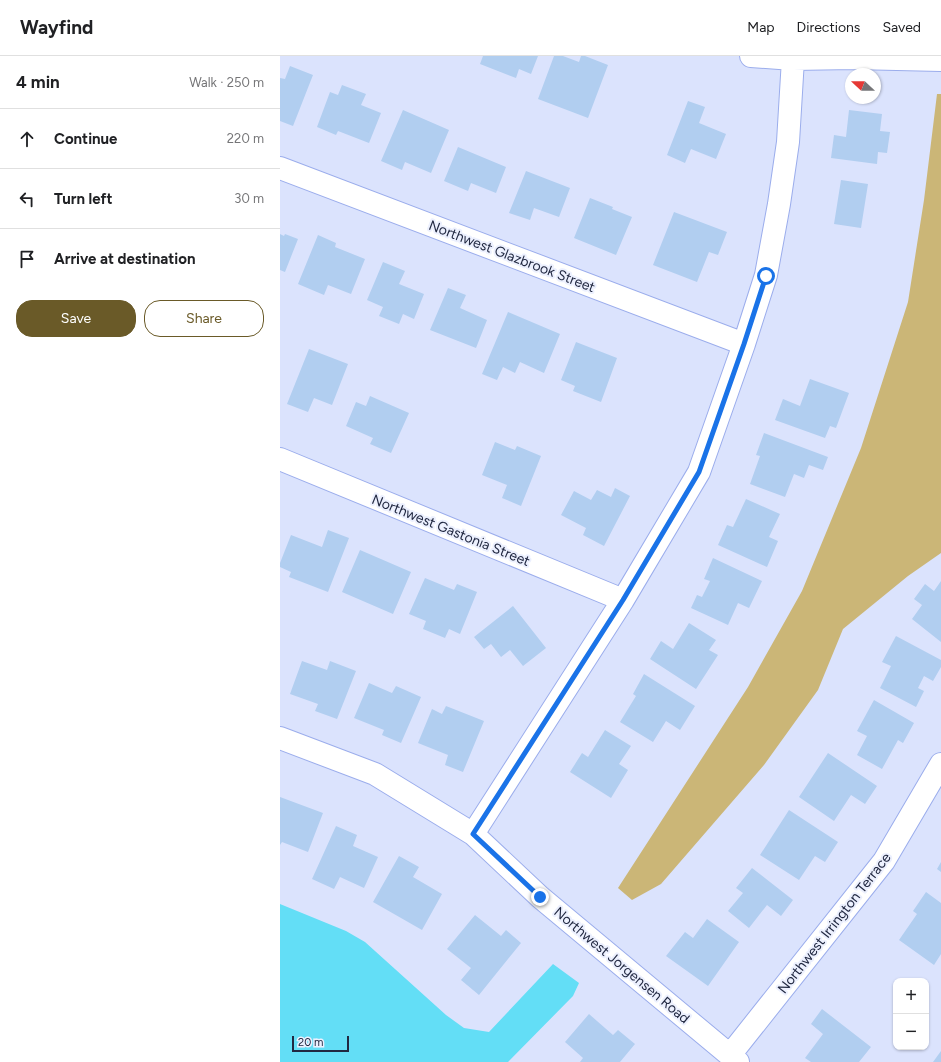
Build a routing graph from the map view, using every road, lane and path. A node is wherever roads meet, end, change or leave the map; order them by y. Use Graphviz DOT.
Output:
graph roads {
  1 [pos="751,56"];
  2 [pos="794,59"];
  3 [pos="941,60"];
  4 [pos="280,168"];
  5 [pos="744,344"];
  6 [pos="280,459"];
  7 [pos="623,600"];
  8 [pos="280,738"];
  9 [pos="941,764"];
  10 [pos="473,834"];
  11 [pos="734,1058"];
  1 -- 2 [label="street"];
  2 -- 3 [label="street"];
  2 -- 5 [label="street"];
  4 -- 5 [label="street, Northwest Glazbrook Street"];
  5 -- 7 [label="street"];
  6 -- 7 [label="street, Northwest Gastonia Street"];
  7 -- 10 [label="street"];
  8 -- 10 [label="street, Northwest Jorgensen Road"];
  9 -- 11 [label="street, Northwest Irrington Terrace"];
  10 -- 11 [label="street, Northwest Jorgensen Road"];
}
